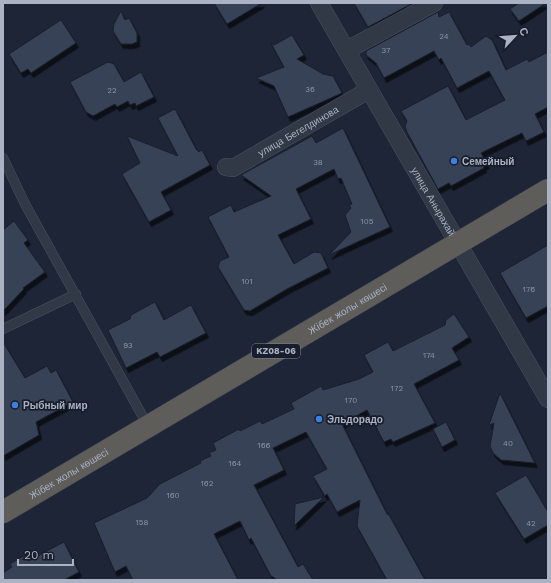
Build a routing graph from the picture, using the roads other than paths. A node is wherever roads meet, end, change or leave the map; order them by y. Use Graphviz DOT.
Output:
graph roads {
  1 [pos="319,3"];
  2 [pos="434,3"];
  3 [pos="347,50"];
  4 [pos="369,90"];
  5 [pos="3,158"];
  6 [pos="226,167"];
  7 [pos="6,173"];
  8 [pos="548,190"];
  9 [pos="459,243"];
  10 [pos="76,294"];
  11 [pos="3,329"];
  12 [pos="548,399"];
  13 [pos="148,426"];
  14 [pos="3,512"];
  1 -- 3 [label="street, улица Анырахай"];
  2 -- 3 [label="street"];
  3 -- 4 [label="street, улица Анырахай"];
  4 -- 6 [label="street, улица Бегелдинова"];
  4 -- 9 [label="street, улица Анырахай"];
  5 -- 7 [label="lane"];
  7 -- 10 [label="lane"];
  8 -- 9 [label="highway, Жібек жолы көшесі / KZ08-06"];
  9 -- 12 [label="street, улица Анырахай"];
  9 -- 13 [label="highway, Жібек жолы көшесі / KZ08-06"];
  10 -- 11 [label="lane"];
  10 -- 13 [label="lane"];
  13 -- 14 [label="highway, Жібек жолы көшесі / KZ08-06"];
}
